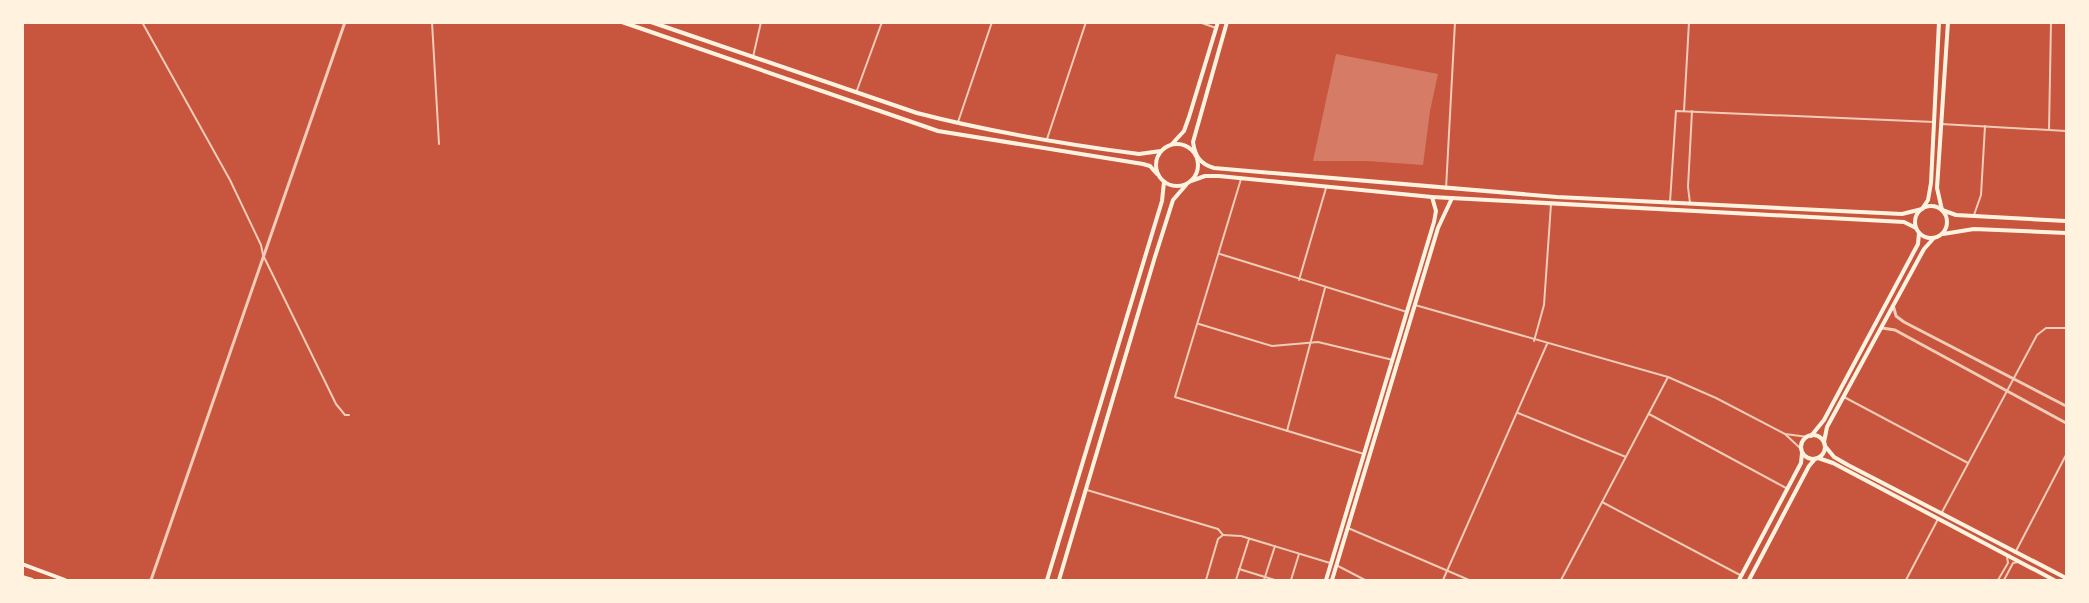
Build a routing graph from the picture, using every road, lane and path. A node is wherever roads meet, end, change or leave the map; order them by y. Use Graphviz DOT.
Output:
graph roads {
  1 [pos="142,22"];
  2 [pos="345,22"];
  3 [pos="432,22"];
  4 [pos="622,22"];
  5 [pos="651,22"];
  6 [pos="761,22"];
  7 [pos="882,22"];
  8 [pos="992,22"];
  9 [pos="1086,22"];
  10 [pos="1199,22"];
  11 [pos="1218,22"];
  12 [pos="1227,22"];
  13 [pos="1455,22"];
  14 [pos="1689,22"];
  15 [pos="1939,22"];
  16 [pos="1948,22"];
  17 [pos="2051,22"];
  18 [pos="1216,28"];
  19 [pos="753,57"];
  20 [pos="856,93"];
  21 [pos="1684,111"];
  22 [pos="1692,111"];
  23 [pos="1934,122"];
  24 [pos="957,123"];
  25 [pos="1941,124"];
  26 [pos="1985,126"];
  27 [pos="2049,130"];
  28 [pos="2067,131"];
  29 [pos="1047,140"];
  30 [pos="439,144"];
  31 [pos="1171,145"];
  32 [pos="1161,151"];
  33 [pos="1195,154"];
  34 [pos="1157,174"];
  35 [pos="1242,178"];
  36 [pos="1191,181"];
  37 [pos="1164,182"];
  38 [pos="1186,184"];
  39 [pos="1326,186"];
  40 [pos="1446,189"];
  41 [pos="1432,197"];
  42 [pos="1452,198"];
  43 [pos="1670,202"];
  44 [pos="1690,203"];
  45 [pos="1551,204"];
  46 [pos="1922,209"];
  47 [pos="1942,210"];
  48 [pos="1973,216"];
  49 [pos="2067,221"];
  50 [pos="1917,231"];
  51 [pos="2067,233"];
  52 [pos="1943,234"];
  53 [pos="1933,239"];
  54 [pos="1220,254"];
  55 [pos="263,255"];
  56 [pos="1299,280"];
  57 [pos="1325,288"];
  58 [pos="1415,305"];
  59 [pos="1894,308"];
  60 [pos="1407,312"];
  61 [pos="1199,324"];
  62 [pos="1882,328"];
  63 [pos="2067,328"];
  64 [pos="1311,341"];
  65 [pos="1534,341"];
  66 [pos="1547,344"];
  67 [pos="1393,360"];
  68 [pos="1668,378"];
  69 [pos="2012,378"];
  70 [pos="2006,390"];
  71 [pos="1844,397"];
  72 [pos="2067,406"];
  73 [pos="1518,413"];
  74 [pos="1649,414"];
  75 [pos="349,415"];
  76 [pos="2067,423"];
  77 [pos="1287,432"];
  78 [pos="1785,434"];
  79 [pos="1809,436"];
  80 [pos="1824,444"];
  81 [pos="1802,451"];
  82 [pos="1364,454"];
  83 [pos="2067,455"];
  84 [pos="1626,457"];
  85 [pos="1817,459"];
  86 [pos="1968,462"];
  87 [pos="1787,488"];
  88 [pos="1086,490"];
  89 [pos="1602,502"];
  90 [pos="1941,514"];
  91 [pos="1938,519"];
  92 [pos="1348,528"];
  93 [pos="1223,535"];
  94 [pos="1249,539"];
  95 [pos="1275,546"];
  96 [pos="2015,553"];
  97 [pos="1299,554"];
  98 [pos="2007,557"];
  99 [pos="2018,562"];
  100 [pos="1331,563"];
  101 [pos="22,564"];
  102 [pos="1337,566"];
  103 [pos="1239,569"];
  104 [pos="1448,571"];
  105 [pos="1741,575"];
  106 [pos="22,577"];
  107 [pos="2067,578"];
  108 [pos="1264,579"];
  109 [pos="32,580"];
  110 [pos="65,580"];
  111 [pos="151,580"];
  112 [pos="1047,580"];
  113 [pos="1059,580"];
  114 [pos="1206,580"];
  115 [pos="1236,580"];
  116 [pos="1275,580"];
  117 [pos="1292,580"];
  118 [pos="1326,580"];
  119 [pos="1332,580"];
  120 [pos="1365,580"];
  121 [pos="1443,580"];
  122 [pos="1469,580"];
  123 [pos="1561,580"];
  124 [pos="1739,580"];
  125 [pos="1749,580"];
  126 [pos="1906,580"];
  127 [pos="1998,580"];
  128 [pos="2004,580"];
  129 [pos="2054,580"];
  1 -- 55 [label="street"];
  2 -- 55 [label="street"];
  3 -- 30 [label="street"];
  4 -- 34 [label="main road"];
  5 -- 19 [label="main road"];
  6 -- 19 [label="street"];
  7 -- 20 [label="street"];
  8 -- 24 [label="street"];
  9 -- 29 [label="street"];
  10 -- 18 [label="street"];
  11 -- 18 [label="main road"];
  12 -- 33 [label="main road"];
  13 -- 40 [label="street"];
  14 -- 21 [label="street"];
  15 -- 23 [label="main road"];
  16 -- 25 [label="main road"];
  17 -- 27 [label="street"];
  18 -- 31 [label="main road"];
  19 -- 20 [label="main road"];
  20 -- 24 [label="main road"];
  21 -- 22 [label="street"];
  21 -- 43 [label="street"];
  22 -- 23 [label="street"];
  22 -- 44 [label="street"];
  23 -- 46 [label="main road"];
  24 -- 29 [label="main road"];
  25 -- 26 [label="street"];
  25 -- 47 [label="main road"];
  26 -- 27 [label="street"];
  26 -- 48 [label="street"];
  27 -- 28 [label="street"];
  29 -- 32 [label="main road"];
  31 -- 32 [label="main road"];
  31 -- 33 [label="main road"];
  32 -- 34 [label="main road"];
  33 -- 36 [label="main road"];
  33 -- 40 [label="main road"];
  34 -- 37 [label="main road"];
  35 -- 36 [label="main road"];
  35 -- 39 [label="main road"];
  35 -- 54 [label="street"];
  36 -- 38 [label="main road"];
  37 -- 38 [label="main road"];
  37 -- 112 [label="main road"];
  38 -- 88 [label="main road"];
  39 -- 41 [label="main road"];
  39 -- 56 [label="street"];
  40 -- 43 [label="main road"];
  41 -- 42 [label="main road"];
  41 -- 60 [label="main road"];
  42 -- 45 [label="main road"];
  42 -- 58 [label="main road"];
  43 -- 44 [label="main road"];
  44 -- 46 [label="main road"];
  45 -- 50 [label="main road"];
  45 -- 65 [label="street"];
  46 -- 47 [label="main road"];
  46 -- 50 [label="main road"];
  47 -- 48 [label="main road"];
  47 -- 52 [label="main road"];
  48 -- 49 [label="main road"];
  50 -- 53 [label="main road"];
  50 -- 79 [label="main road"];
  51 -- 52 [label="main road"];
  52 -- 53 [label="main road"];
  53 -- 59 [label="main road"];
  54 -- 56 [label="street"];
  54 -- 61 [label="street"];
  55 -- 75 [label="street"];
  55 -- 111 [label="street"];
  56 -- 57 [label="street"];
  57 -- 60 [label="street"];
  57 -- 64 [label="street"];
  58 -- 65 [label="street"];
  58 -- 92 [label="main road"];
  59 -- 62 [label="main road"];
  59 -- 69 [label="street"];
  60 -- 67 [label="main road"];
  61 -- 64 [label="street"];
  61 -- 77 [label="street"];
  62 -- 70 [label="street"];
  62 -- 71 [label="main road"];
  63 -- 69 [label="street"];
  64 -- 67 [label="street"];
  64 -- 77 [label="street"];
  65 -- 66 [label="street"];
  66 -- 68 [label="street"];
  66 -- 73 [label="street"];
  67 -- 82 [label="main road"];
  68 -- 74 [label="street"];
  68 -- 78 [label="street"];
  69 -- 70 [label="street"];
  69 -- 72 [label="street"];
  70 -- 76 [label="street"];
  70 -- 86 [label="street"];
  71 -- 80 [label="main road"];
  71 -- 86 [label="street"];
  73 -- 84 [label="street"];
  73 -- 104 [label="street"];
  74 -- 84 [label="street"];
  74 -- 87 [label="street"];
  77 -- 82 [label="street"];
  78 -- 79 [label="street"];
  78 -- 81 [label="street"];
  79 -- 80 [label="main road"];
  79 -- 81 [label="main road"];
  80 -- 85 [label="main road"];
  80 -- 90 [label="main road"];
  81 -- 85 [label="main road"];
  81 -- 87 [label="main road"];
  82 -- 100 [label="main road"];
  83 -- 96 [label="street"];
  84 -- 89 [label="street"];
  85 -- 91 [label="main road"];
  85 -- 125 [label="main road"];
  86 -- 90 [label="street"];
  87 -- 105 [label="main road"];
  88 -- 93 [label="street"];
  88 -- 113 [label="main road"];
  89 -- 105 [label="street"];
  89 -- 123 [label="street"];
  90 -- 96 [label="main road"];
  91 -- 98 [label="main road"];
  91 -- 126 [label="street"];
  92 -- 102 [label="main road"];
  92 -- 104 [label="street"];
  93 -- 94 [label="street"];
  93 -- 114 [label="street"];
  94 -- 95 [label="street"];
  94 -- 103 [label="street"];
  95 -- 97 [label="street"];
  95 -- 108 [label="street"];
  96 -- 107 [label="main road"];
  97 -- 100 [label="street"];
  97 -- 117 [label="street"];
  98 -- 99 [label="main road"];
  98 -- 127 [label="street"];
  99 -- 128 [label="street"];
  99 -- 129 [label="main road"];
  100 -- 102 [label="street"];
  100 -- 118 [label="main road"];
  101 -- 110 [label="main road"];
  102 -- 119 [label="main road"];
  102 -- 120 [label="street"];
  103 -- 108 [label="street"];
  103 -- 115 [label="street"];
  104 -- 121 [label="street"];
  104 -- 122 [label="street"];
  105 -- 124 [label="main road"];
  106 -- 109 [label="main road"];
  108 -- 116 [label="street"];
}
